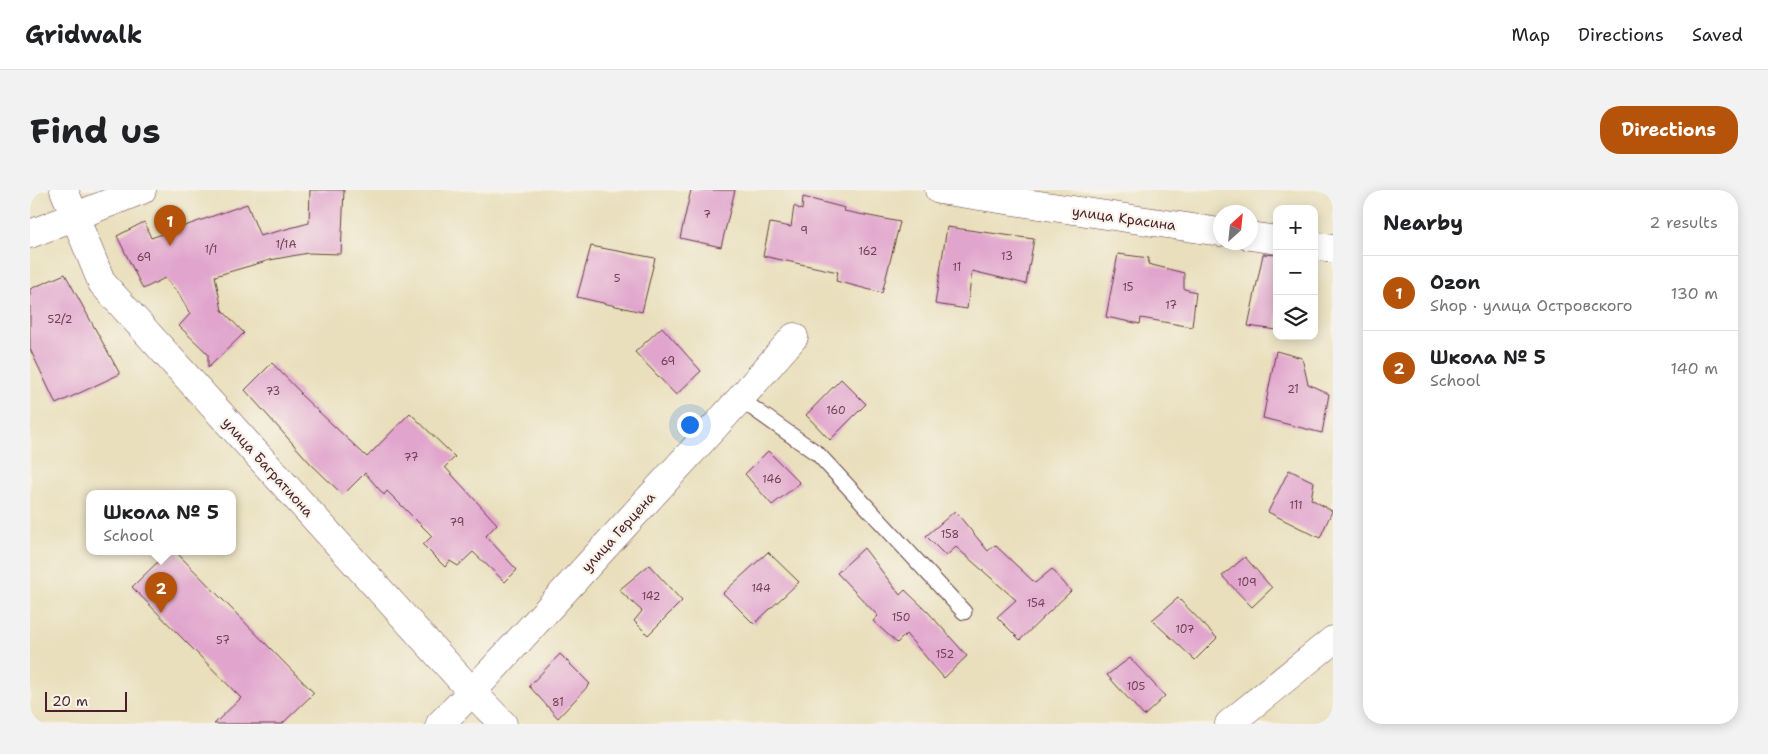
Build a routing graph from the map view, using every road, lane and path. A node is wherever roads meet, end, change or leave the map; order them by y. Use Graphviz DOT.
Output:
graph roads {
  1 [pos="64,190"];
  2 [pos="142,190"];
  3 [pos="938,190"];
  4 [pos="75,216"];
  5 [pos="1213,231"];
  6 [pos="30,234"];
  7 [pos="1258,237"];
  8 [pos="1273,239"];
  9 [pos="1318,247"];
  10 [pos="1333,249"];
  11 [pos="794,338"];
  12 [pos="740,399"];
  13 [pos="964,612"];
  14 [pos="1333,640"];
  15 [pos="472,692"];
  16 [pos="440,724"];
  17 [pos="503,724"];
  18 [pos="1229,724"];
  1 -- 4 [label="street, улица Багратиона"];
  2 -- 4 [label="street"];
  3 -- 5 [label="street, улица Красина"];
  4 -- 6 [label="street"];
  4 -- 15 [label="street, улица Багратиона"];
  7 -- 8 [label="street"];
  9 -- 10 [label="street"];
  11 -- 12 [label="street, улица Герцена"];
  12 -- 13 [label="lane"];
  12 -- 15 [label="street, улица Герцена"];
  14 -- 18 [label="street"];
  15 -- 16 [label="street, улица Герцена"];
  15 -- 17 [label="street, улица Багратиона"];
}
